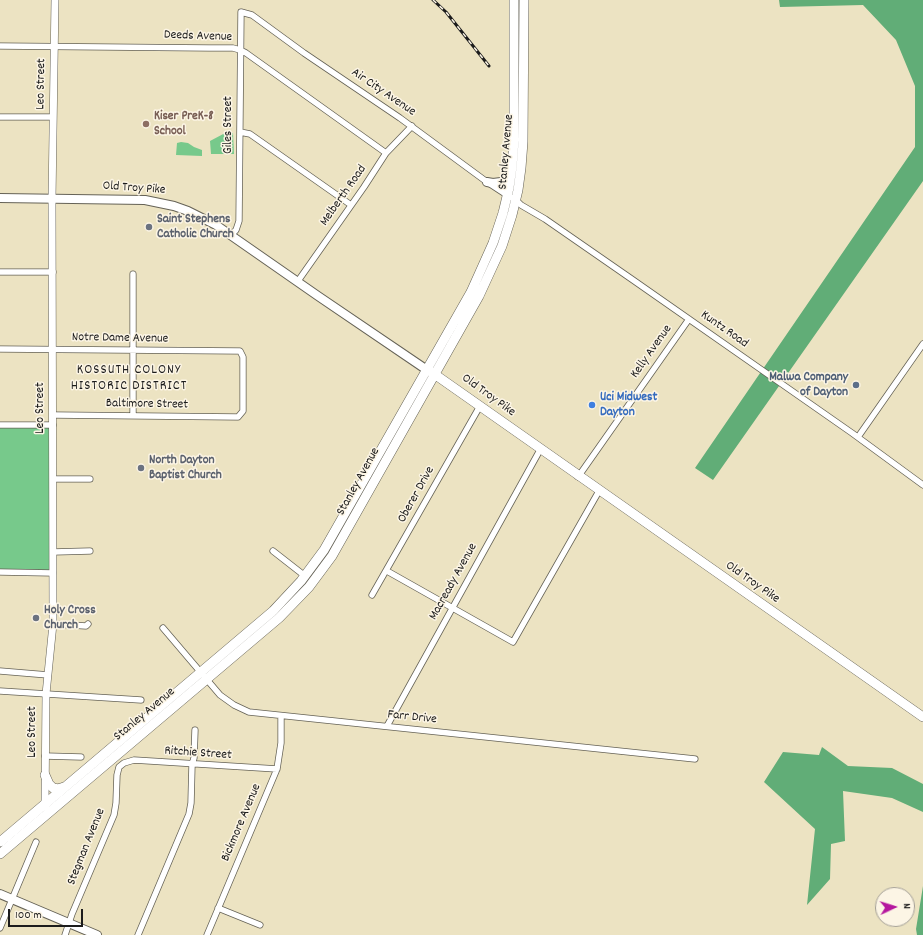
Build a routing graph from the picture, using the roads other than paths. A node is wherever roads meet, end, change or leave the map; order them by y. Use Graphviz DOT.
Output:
graph roads {
  1 [pos="55,0"];
  2 [pos="514,0"];
  3 [pos="524,0"];
  4 [pos="240,12"];
  5 [pos="0,46"];
  6 [pos="54,46"];
  7 [pos="240,50"];
  8 [pos="0,117"];
  9 [pos="54,117"];
  10 [pos="412,126"];
  11 [pos="240,132"];
  12 [pos="386,153"];
  13 [pos="512,167"];
  14 [pos="487,182"];
  15 [pos="511,197"];
  16 [pos="0,198"];
  17 [pos="52,199"];
  18 [pos="351,205"];
  19 [pos="231,235"];
  20 [pos="0,272"];
  21 [pos="52,272"];
  22 [pos="133,274"];
  23 [pos="298,282"];
  24 [pos="688,319"];
  25 [pos="923,344"];
  26 [pos="0,349"];
  27 [pos="52,349"];
  28 [pos="133,350"];
  29 [pos="431,372"];
  30 [pos="480,406"];
  31 [pos="53,415"];
  32 [pos="133,416"];
  33 [pos="240,416"];
  34 [pos="0,425"];
  35 [pos="53,425"];
  36 [pos="858,437"];
  37 [pos="540,450"];
  38 [pos="578,477"];
  39 [pos="53,479"];
  40 [pos="90,479"];
  41 [pos="923,485"];
  42 [pos="598,491"];
  43 [pos="90,551"];
  44 [pos="273,551"];
  45 [pos="53,552"];
  46 [pos="387,571"];
  47 [pos="0,572"];
  48 [pos="53,573"];
  49 [pos="305,576"];
  50 [pos="372,595"];
  51 [pos="452,608"];
  52 [pos="53,624"];
  53 [pos="88,624"];
  54 [pos="163,628"];
  55 [pos="0,671"];
  56 [pos="48,675"];
  57 [pos="203,676"];
  58 [pos="0,691"];
  59 [pos="46,694"];
  60 [pos="141,700"];
  61 [pos="281,716"];
  62 [pos="923,717"];
  63 [pos="387,726"];
  64 [pos="195,730"];
  65 [pos="45,756"];
  66 [pos="81,757"];
  67 [pos="695,759"];
  68 [pos="192,765"];
  69 [pos="120,766"];
  70 [pos="277,769"];
  71 [pos="45,776"];
  72 [pos="64,787"];
  73 [pos="45,803"];
  74 [pos="45,816"];
  75 [pos="0,842"];
  76 [pos="36,842"];
  77 [pos="0,854"];
  78 [pos="0,894"];
  79 [pos="12,899"];
  80 [pos="218,908"];
  81 [pos="69,923"];
  82 [pos="260,925"];
  83 [pos="0,928"];
  84 [pos="65,935"];
  85 [pos="97,935"];
  86 [pos="138,935"];
  87 [pos="207,935"];
  1 -- 6 [label="street, Leo Street"];
  2 -- 13 [label="main road, Stanley Avenue"];
  3 -- 15 [label="main road, Stanley Avenue"];
  4 -- 7 [label="street, Giles Street"];
  4 -- 10 [label="street, Air City Avenue"];
  5 -- 6 [label="street, Deeds Avenue"];
  6 -- 7 [label="street, Deeds Avenue"];
  6 -- 9 [label="street, Leo Street"];
  7 -- 11 [label="street, Giles Street"];
  7 -- 12 [label="street, Deeds Avenue"];
  8 -- 9 [label="street"];
  9 -- 17 [label="street, Leo Street"];
  10 -- 12 [label="street, Melberth Road"];
  10 -- 14 [label="street, Air City Avenue"];
  11 -- 18 [label="street"];
  11 -- 19 [label="street, Giles Street"];
  12 -- 18 [label="street, Melberth Road"];
  13 -- 14 [label="main road"];
  13 -- 15 [label="main road, Stanley Avenue"];
  14 -- 15 [label="street, Air City Avenue"];
  15 -- 24 [label="street, Kuntz Road"];
  15 -- 29 [label="main road, Stanley Avenue"];
  16 -- 17 [label="main road, Old Troy Pike"];
  17 -- 19 [label="main road, Old Troy Pike"];
  17 -- 21 [label="street, Leo Street"];
  18 -- 23 [label="street, Melberth Road"];
  19 -- 23 [label="main road, Old Troy Pike"];
  20 -- 21 [label="street"];
  21 -- 27 [label="street, Leo Street"];
  22 -- 28 [label="street"];
  23 -- 29 [label="main road, Old Troy Pike"];
  24 -- 36 [label="street, Kuntz Road"];
  24 -- 38 [label="street, Kelly Avenue"];
  25 -- 36 [label="street"];
  26 -- 27 [label="street, Notre Dame Avenue"];
  27 -- 28 [label="street, Notre Dame Avenue"];
  27 -- 31 [label="street, Leo Street"];
  28 -- 32 [label="street"];
  28 -- 33 [label="street, Notre Dame Avenue"];
  29 -- 30 [label="main road, Old Troy Pike"];
  29 -- 49 [label="main road, Stanley Avenue"];
  29 -- 57 [label="main road, Stanley Avenue"];
  30 -- 37 [label="main road, Old Troy Pike"];
  30 -- 46 [label="street, Oberer Drive"];
  31 -- 32 [label="street, Baltimore Street"];
  31 -- 35 [label="street, Leo Street"];
  32 -- 33 [label="street, Baltimore Street"];
  34 -- 35 [label="street"];
  35 -- 39 [label="street, Leo Street"];
  36 -- 41 [label="street, Kuntz Road"];
  37 -- 38 [label="main road, Old Troy Pike"];
  37 -- 51 [label="street, Macready Avenue"];
  38 -- 42 [label="main road, Old Troy Pike"];
  39 -- 40 [label="street"];
  39 -- 45 [label="street, Leo Street"];
  42 -- 51 [label="street"];
  42 -- 62 [label="main road, Old Troy Pike"];
  43 -- 45 [label="street"];
  44 -- 49 [label="street"];
  45 -- 48 [label="street, Leo Street"];
  46 -- 50 [label="street, Oberer Drive"];
  46 -- 51 [label="street"];
  47 -- 48 [label="street"];
  48 -- 52 [label="street, Leo Street"];
  49 -- 57 [label="main road, Stanley Avenue"];
  51 -- 63 [label="street, Macready Avenue"];
  52 -- 53 [label="street"];
  52 -- 56 [label="street, Leo Street"];
  54 -- 57 [label="street, Farr Drive"];
  55 -- 56 [label="street"];
  56 -- 59 [label="street, Leo Street"];
  57 -- 61 [label="street, Farr Drive"];
  57 -- 72 [label="main road, Stanley Avenue"];
  57 -- 74 [label="main road, Stanley Avenue"];
  58 -- 59 [label="street"];
  59 -- 60 [label="street"];
  59 -- 65 [label="street, Leo Street"];
  61 -- 63 [label="street, Farr Drive"];
  61 -- 70 [label="street, Bickmore Avenue"];
  63 -- 67 [label="street, Farr Drive"];
  64 -- 68 [label="street"];
  65 -- 66 [label="street"];
  65 -- 71 [label="street, Leo Street"];
  68 -- 69 [label="street, Ritchie Street"];
  68 -- 70 [label="street, Ritchie Street"];
  68 -- 86 [label="street"];
  69 -- 81 [label="street, Stegman Avenue"];
  70 -- 80 [label="street, Bickmore Avenue"];
  71 -- 72 [label="main road"];
  71 -- 73 [label="street, Leo Street"];
  72 -- 73 [label="main road, Stanley Avenue"];
  73 -- 74 [label="street, Leo Street"];
  73 -- 75 [label="main road, Stanley Avenue"];
  74 -- 77 [label="main road, Stanley Avenue"];
  76 -- 79 [label="street"];
  78 -- 79 [label="main road"];
  79 -- 81 [label="main road"];
  79 -- 83 [label="street"];
  80 -- 82 [label="street"];
  80 -- 87 [label="street, Bickmore Avenue"];
  81 -- 84 [label="street, Stegman Avenue"];
  81 -- 85 [label="main road"];
}
